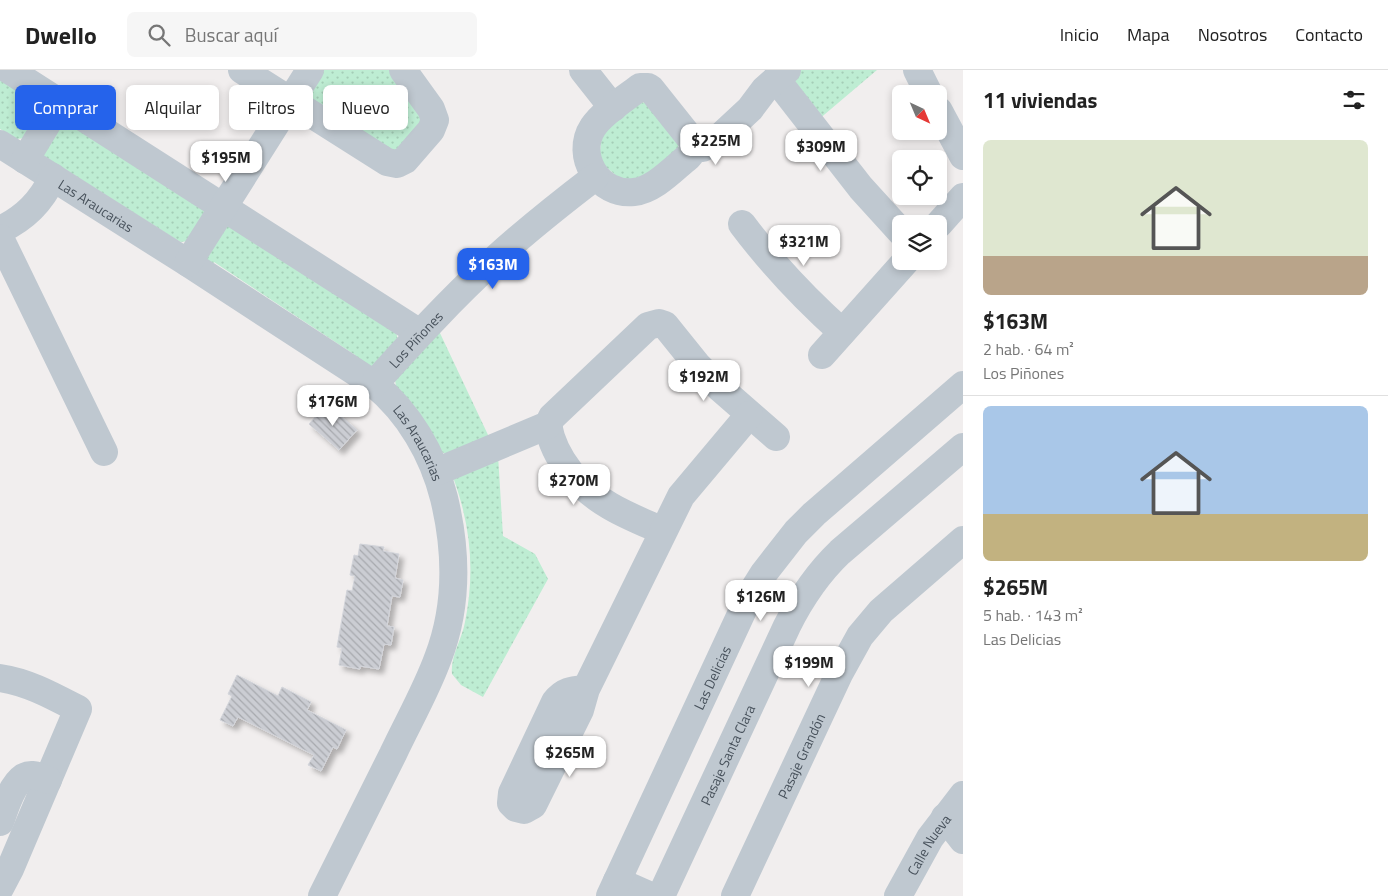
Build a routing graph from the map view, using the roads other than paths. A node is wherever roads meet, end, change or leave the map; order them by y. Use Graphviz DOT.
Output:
graph roads {
  1 [pos="8,70"];
  2 [pos="242,70"];
  3 [pos="310,70"];
  4 [pos="403,70"];
  5 [pos="583,70"];
  6 [pos="916,70"];
  7 [pos="781,75"];
  8 [pos="30,85"];
  9 [pos="265,85"];
  10 [pos="300,85"];
  11 [pos="924,85"];
  12 [pos="613,108"];
  13 [pos="313,115"];
  14 [pos="948,128"];
  15 [pos="43,130"];
  16 [pos="101,130"];
  17 [pos="271,130"];
  18 [pos="0,144"];
  19 [pos="693,148"];
  20 [pos="963,156"];
  21 [pos="25,160"];
  22 [pos="53,177"];
  23 [pos="595,177"];
  24 [pos="963,197"];
  25 [pos="223,206"];
  26 [pos="947,215"];
  27 [pos="892,222"];
  28 [pos="742,224"];
  29 [pos="0,230"];
  30 [pos="0,238"];
  31 [pos="188,262"];
  32 [pos="898,270"];
  33 [pos="842,332"];
  34 [pos="420,333"];
  35 [pos="822,355"];
  36 [pos="374,384"];
  37 [pos="963,385"];
  38 [pos="749,415"];
  39 [pos="548,425"];
  40 [pos="776,437"];
  41 [pos="963,447"];
  42 [pos="104,452"];
  43 [pos="436,472"];
  44 [pos="663,531"];
  45 [pos="963,540"];
  46 [pos="0,678"];
  47 [pos="586,689"];
  48 [pos="48,780"];
  49 [pos="963,795"];
  50 [pos="945,817"];
  51 [pos="0,822"];
  52 [pos="963,840"];
  53 [pos="0,888"];
  54 [pos="614,888"];
  55 [pos="322,896"];
  56 [pos="651,896"];
  57 [pos="661,896"];
  58 [pos="735,896"];
  59 [pos="898,896"];
  1 -- 8 [label="street"];
  2 -- 9 [label="street"];
  3 -- 10 [label="street"];
  4 -- 13 [label="street"];
  5 -- 12 [label="street"];
  6 -- 11 [label="street"];
  7 -- 19 [label="street"];
  7 -- 27 [label="street"];
  12 -- 19 [label="street"];
  12 -- 23 [label="street"];
  14 -- 20 [label="street"];
  15 -- 21 [label="street"];
  16 -- 25 [label="street"];
  17 -- 25 [label="street"];
  18 -- 21 [label="street, Las Araucarias"];
  19 -- 23 [label="street"];
  21 -- 22 [label="street, Las Araucarias"];
  22 -- 29 [label="street"];
  22 -- 31 [label="street, Las Araucarias"];
  23 -- 34 [label="street, Los Piñones"];
  24 -- 26 [label="street"];
  25 -- 31 [label="street"];
  25 -- 34 [label="street"];
  28 -- 33 [label="street"];
  30 -- 42 [label="street"];
  31 -- 36 [label="street, Las Araucarias"];
  32 -- 33 [label="street"];
  33 -- 35 [label="street"];
  34 -- 36 [label="street, Los Piñones"];
  36 -- 43 [label="street, Las Araucarias"];
  37 -- 54 [label="street, Las Delicias"];
  38 -- 39 [label="street"];
  38 -- 40 [label="street"];
  38 -- 44 [label="street"];
  39 -- 43 [label="street"];
  39 -- 44 [label="street"];
  41 -- 57 [label="street, Pasaje Santa Clara"];
  43 -- 55 [label="street, Las Araucarias"];
  44 -- 47 [label="street"];
  45 -- 58 [label="street, Pasaje Grandón"];
  46 -- 48 [label="street"];
  48 -- 51 [label="street"];
  48 -- 53 [label="street"];
  49 -- 50 [label="street, Calle Nueva"];
  50 -- 52 [label="street"];
  50 -- 59 [label="street, Calle Nueva"];
  54 -- 56 [label="street"];
}
